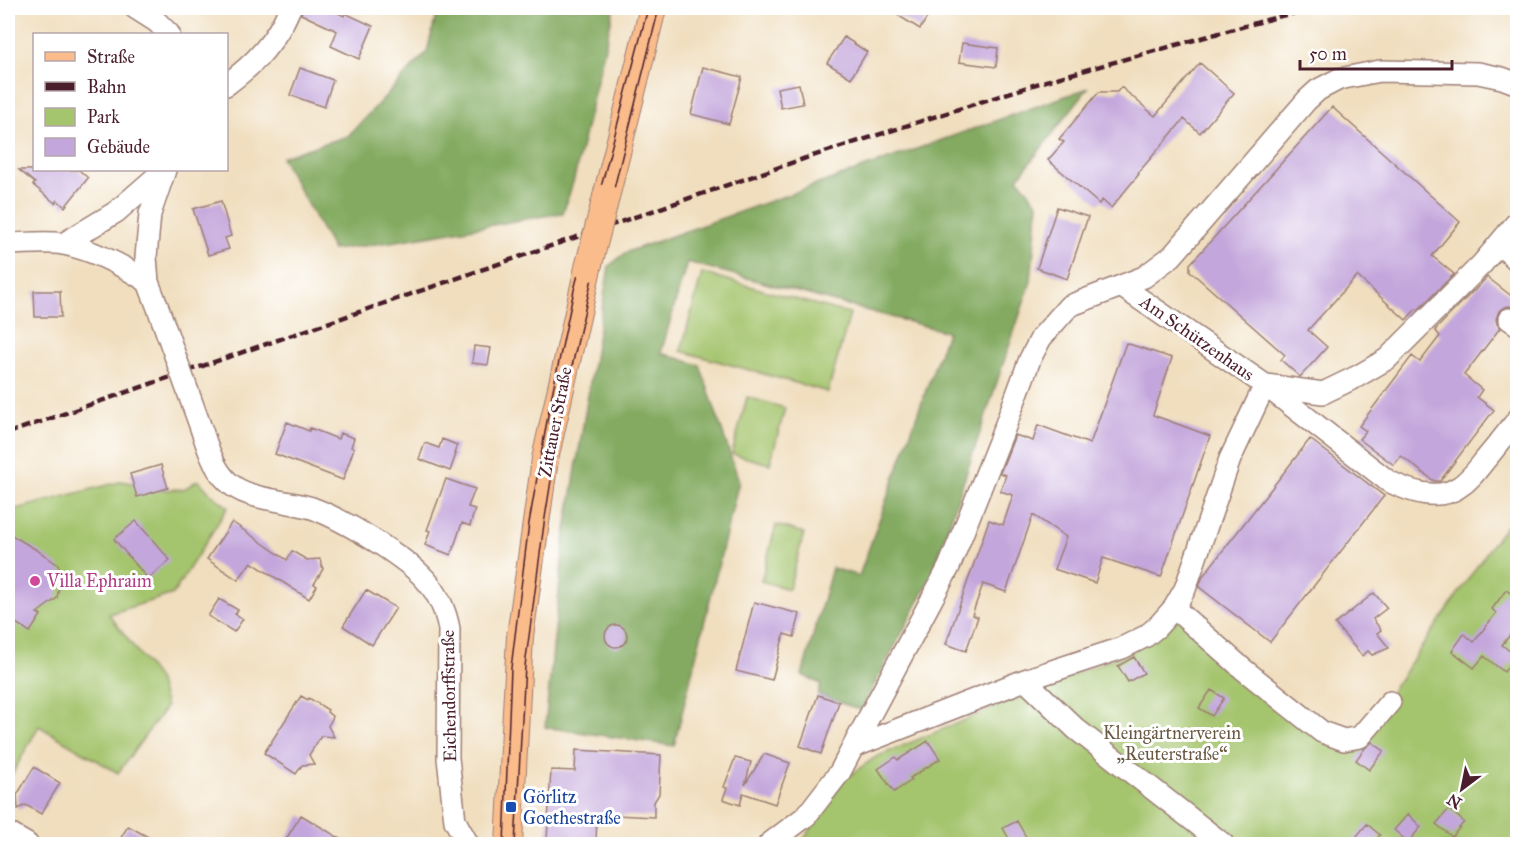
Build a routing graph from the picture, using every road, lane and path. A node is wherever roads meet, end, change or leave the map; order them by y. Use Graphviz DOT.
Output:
graph roads {
  1 [pos="135,8"];
  2 [pos="290,8"];
  3 [pos="653,8"];
  4 [pos="169,33"];
  5 [pos="228,84"];
  6 [pos="1518,84"];
  7 [pos="164,171"];
  8 [pos="165,171"];
  9 [pos="1518,222"];
  10 [pos="8,244"];
  11 [pos="63,244"];
  12 [pos="1499,244"];
  13 [pos="1518,261"];
  14 [pos="148,282"];
  15 [pos="1121,285"];
  16 [pos="1265,385"];
  17 [pos="1518,420"];
  18 [pos="1174,608"];
  19 [pos="1025,680"];
  20 [pos="1390,702"];
  21 [pos="853,747"];
  22 [pos="8,833"];
  23 [pos="27,844"];
  24 [pos="468,844"];
  25 [pos="509,844"];
  26 [pos="769,844"];
  27 [pos="1223,844"];
  1 -- 4 [label="street"];
  2 -- 5 [label="street"];
  3 -- 25 [label="main road, Zittauer Straße, bridge"];
  6 -- 15 [label="street"];
  7 -- 11 [label="street"];
  8 -- 14 [label="street, Eichendorffstraße"];
  9 -- 12 [label="street"];
  10 -- 11 [label="street"];
  11 -- 14 [label="street"];
  12 -- 13 [label="street"];
  12 -- 16 [label="street"];
  14 -- 24 [label="street, Eichendorffstraße, bridge"];
  15 -- 16 [label="street, Am Schützenhaus"];
  15 -- 21 [label="street, Am Schützenhaus"];
  16 -- 17 [label="street"];
  16 -- 18 [label="street, Am Schützenhaus"];
  18 -- 19 [label="street, Am Schützenhaus"];
  18 -- 20 [label="street"];
  19 -- 21 [label="street, Am Schützenhaus"];
  19 -- 27 [label="street"];
  21 -- 26 [label="street, Am Schützenhaus"];
  22 -- 23 [label="street"];
}
